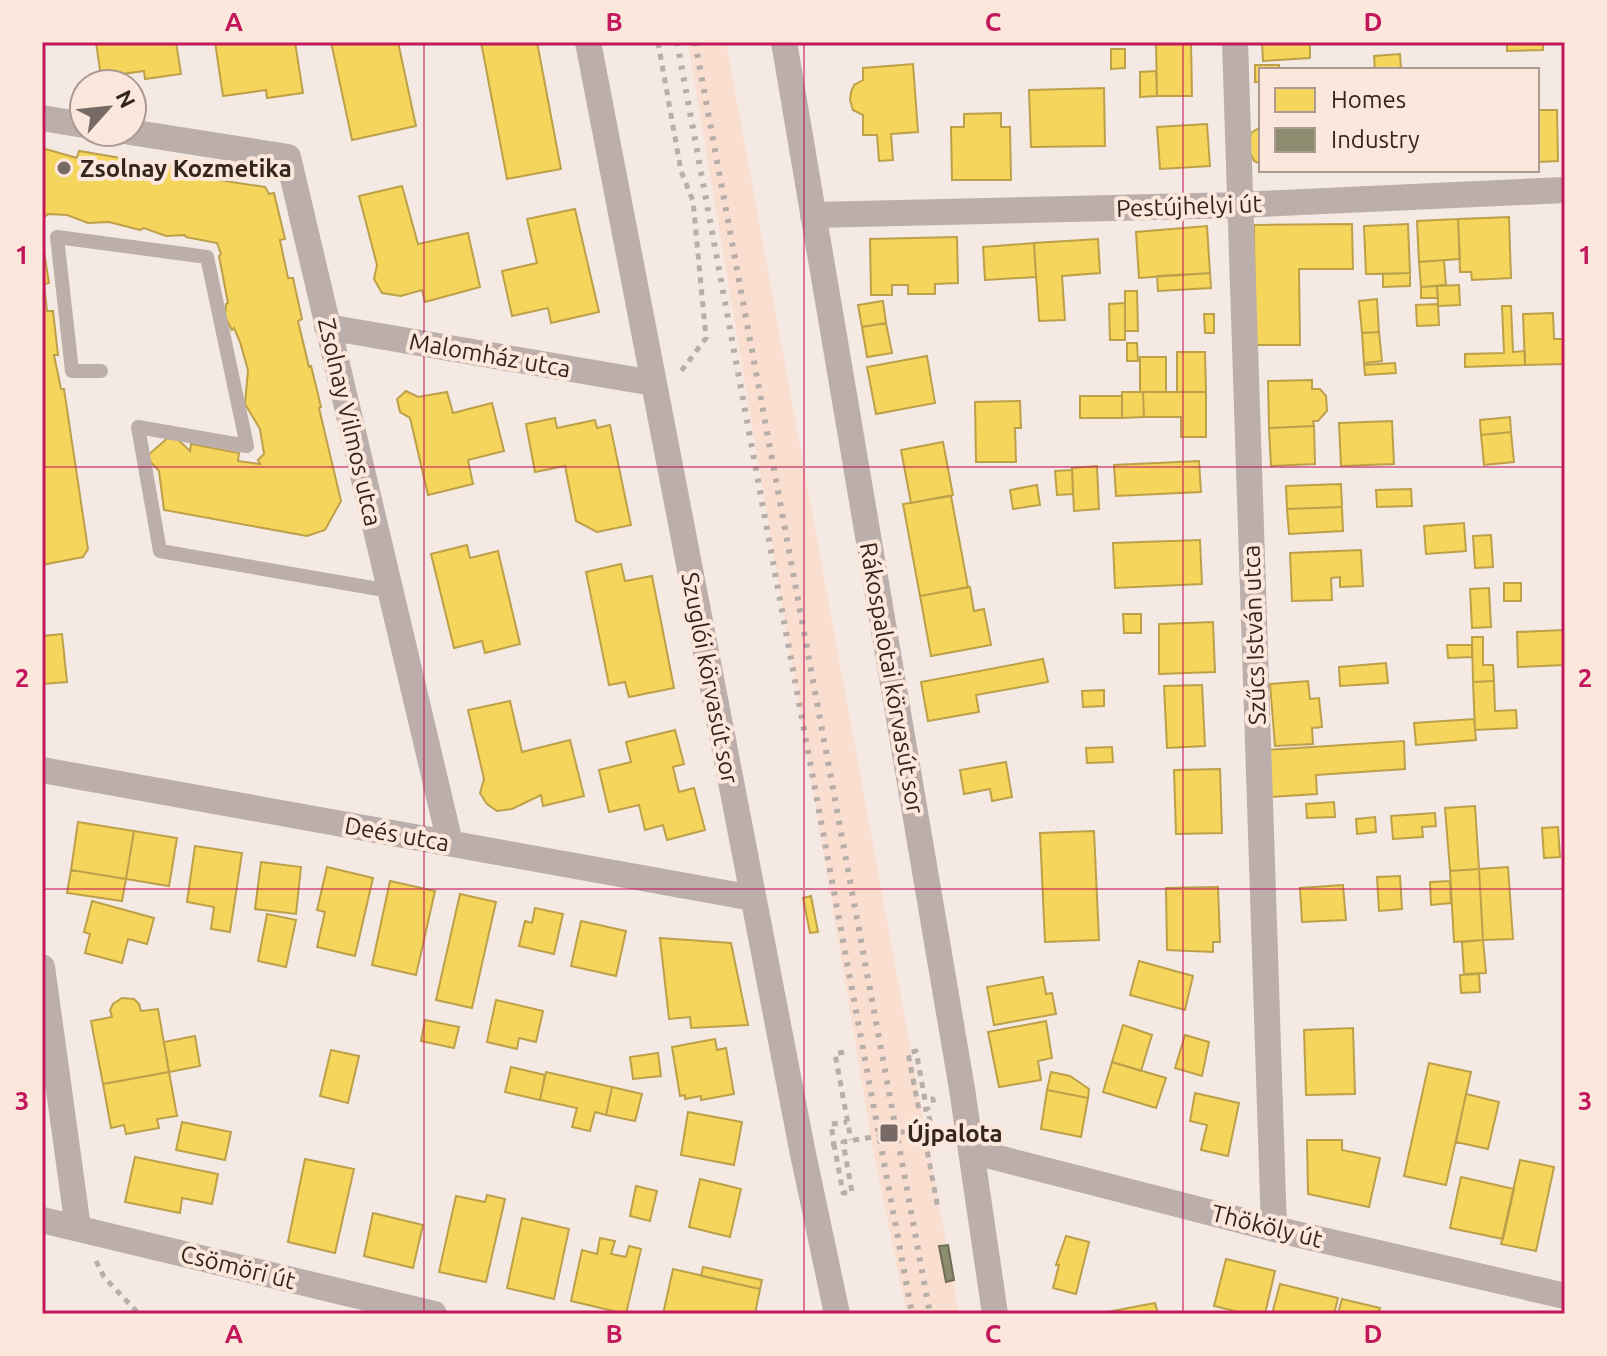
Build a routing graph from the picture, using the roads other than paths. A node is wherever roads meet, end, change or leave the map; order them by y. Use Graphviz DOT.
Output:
graph roads {
  1 [pos="588,42"];
  2 [pos="784,42"];
  3 [pos="1235,42"];
  4 [pos="42,118"];
  5 [pos="68,122"];
  6 [pos="148,135"];
  7 [pos="1565,190"];
  8 [pos="1239,205"];
  9 [pos="813,215"];
  10 [pos="327,327"];
  11 [pos="101,371"];
  12 [pos="655,393"];
  13 [pos="390,591"];
  14 [pos="42,770"];
  15 [pos="450,843"];
  16 [pos="753,898"];
  17 [pos="42,967"];
  18 [pos="971,1151"];
  19 [pos="42,1220"];
  20 [pos="78,1228"];
  21 [pos="1274,1229"];
  22 [pos="1565,1296"];
  23 [pos="434,1314"];
  24 [pos="837,1314"];
  25 [pos="995,1314"];
  1 -- 12 [label="street, Szuglói körvasút sor"];
  2 -- 9 [label="street, Rákospalotai körvasút sor"];
  3 -- 8 [label="street, Szűcs István utca"];
  4 -- 5 [label="street"];
  6 -- 10 [label="street, Zsolnay Vilmos utca"];
  7 -- 8 [label="street, Pestújhelyi út"];
  8 -- 9 [label="street, Pestújhelyi út"];
  8 -- 21 [label="street, Szűcs István utca"];
  9 -- 18 [label="street, Rákospalotai körvasút sor"];
  10 -- 12 [label="street, Malomház utca"];
  10 -- 13 [label="street, Zsolnay Vilmos utca"];
  11 -- 13 [label="lane"];
  12 -- 16 [label="street, Szuglói körvasút sor"];
  13 -- 15 [label="street, Zsolnay Vilmos utca"];
  14 -- 15 [label="street, Deés utca"];
  15 -- 16 [label="street, Deés utca"];
  16 -- 24 [label="street, Szuglói körvasút sor"];
  17 -- 20 [label="street"];
  18 -- 21 [label="street, Thököly út"];
  18 -- 25 [label="street, Rákospalotai körvasút sor"];
  19 -- 20 [label="street, Csömöri út"];
  20 -- 23 [label="street, Csömöri út"];
  21 -- 22 [label="street, Thököly út"];
}
